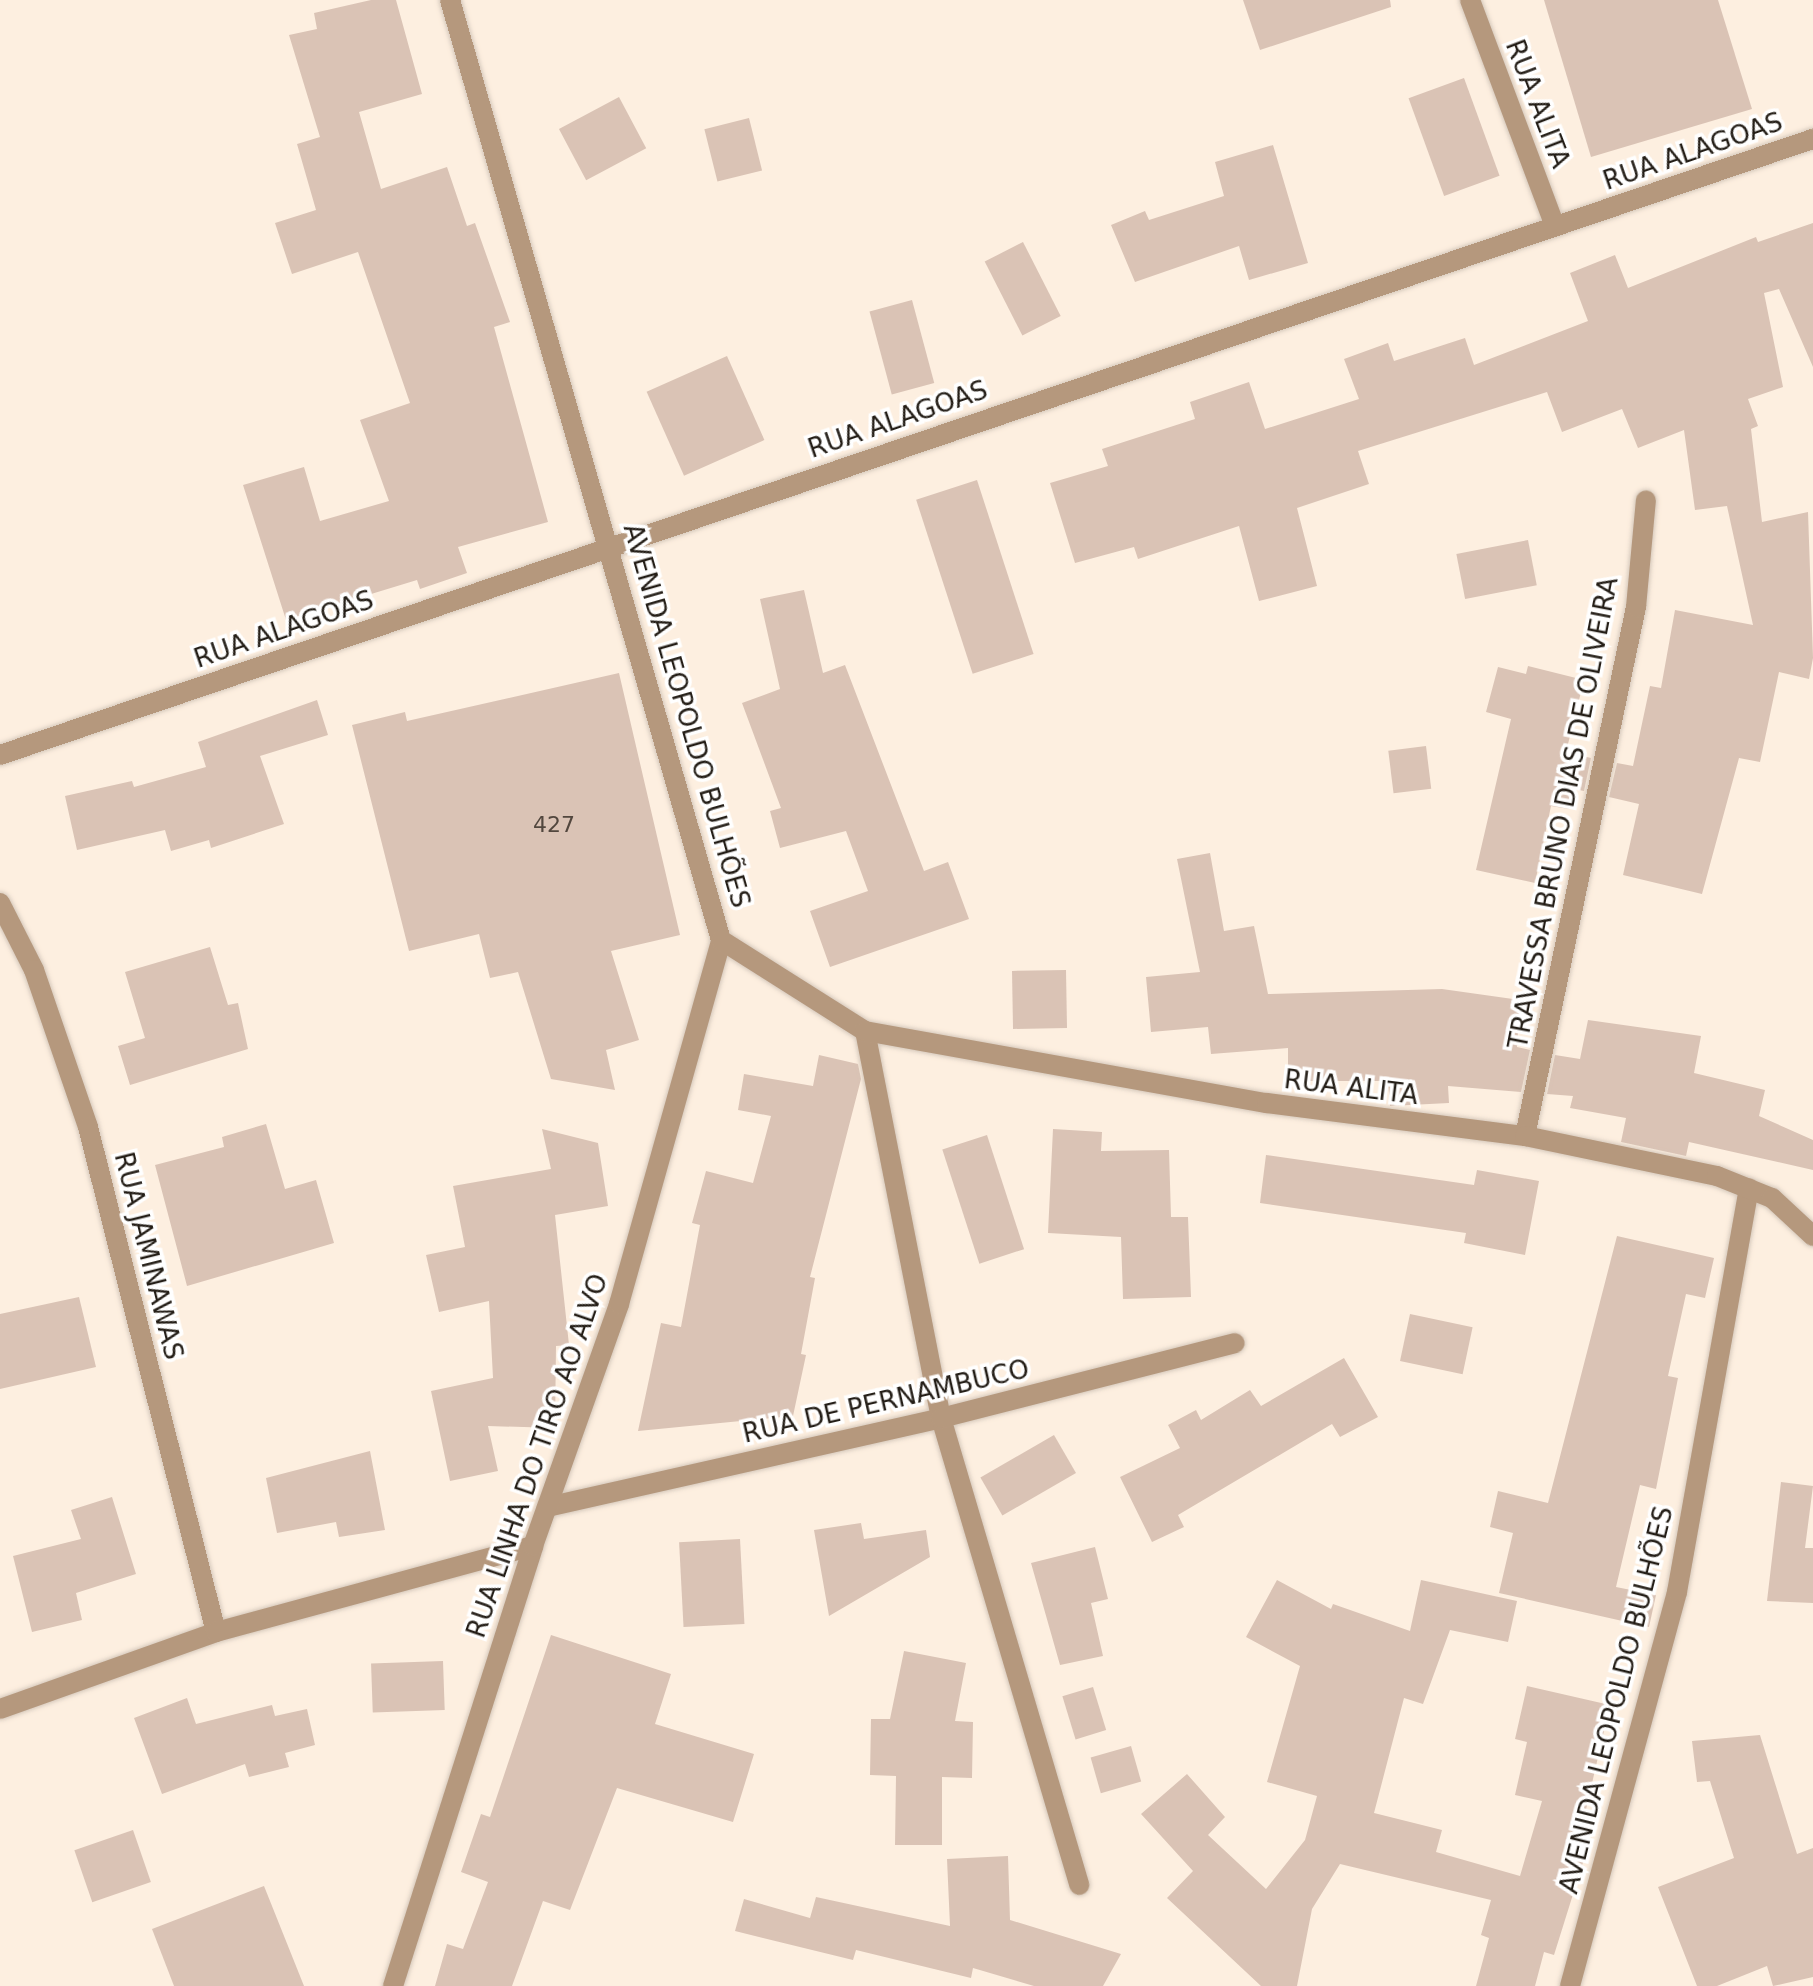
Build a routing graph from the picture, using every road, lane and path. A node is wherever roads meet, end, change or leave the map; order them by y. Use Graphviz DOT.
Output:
graph roads {
  1 [pos="450,0"];
  2 [pos="1470,0"];
  3 [pos="1813,139"];
  4 [pos="1555,226"];
  5 [pos="1646,500"];
  6 [pos="612,544"];
  7 [pos="0,755"];
  8 [pos="0,903"];
  9 [pos="721,940"];
  10 [pos="865,1031"];
  11 [pos="1525,1136"];
  12 [pos="1749,1188"];
  13 [pos="1810,1225"];
  14 [pos="1235,1343"];
  15 [pos="941,1418"];
  16 [pos="547,1507"];
  17 [pos="533,1546"];
  18 [pos="216,1632"];
  19 [pos="0,1709"];
  20 [pos="1079,1885"];
  21 [pos="393,1986"];
  22 [pos="1570,1986"];
  1 -- 6 [label="street, AVENIDA LEOPOLDO BULHÕES"];
  2 -- 4 [label="street, RUA ALITA"];
  3 -- 4 [label="street, RUA ALAGOAS"];
  4 -- 6 [label="street, RUA ALAGOAS"];
  5 -- 11 [label="street, TRAVESSA BRUNO DIAS DE OLIVEIRA"];
  6 -- 7 [label="street, RUA ALAGOAS"];
  6 -- 9 [label="street, AVENIDA LEOPOLDO BULHÕES"];
  8 -- 18 [label="street, RUA JAMINAWAS"];
  9 -- 10 [label="street, AVENIDA LEOPOLDO BULHÕES"];
  9 -- 16 [label="street, RUA LINHA DO TIRO AO ALVO"];
  10 -- 11 [label="street, RUA ALITA"];
  10 -- 15 [label="street"];
  11 -- 12 [label="street, RUA ALITA"];
  12 -- 13 [label="street, RUA ALITA"];
  12 -- 22 [label="street, AVENIDA LEOPOLDO BULHÕES"];
  14 -- 15 [label="street, RUA DE PERNAMBUCO"];
  15 -- 16 [label="street, RUA DE PERNAMBUCO"];
  15 -- 20 [label="street"];
  16 -- 17 [label="street, RUA LINHA DO TIRO AO ALVO"];
  17 -- 18 [label="street"];
  17 -- 21 [label="street, RUA LINHA DO TIRO AO ALVO"];
  18 -- 19 [label="street"];
}
